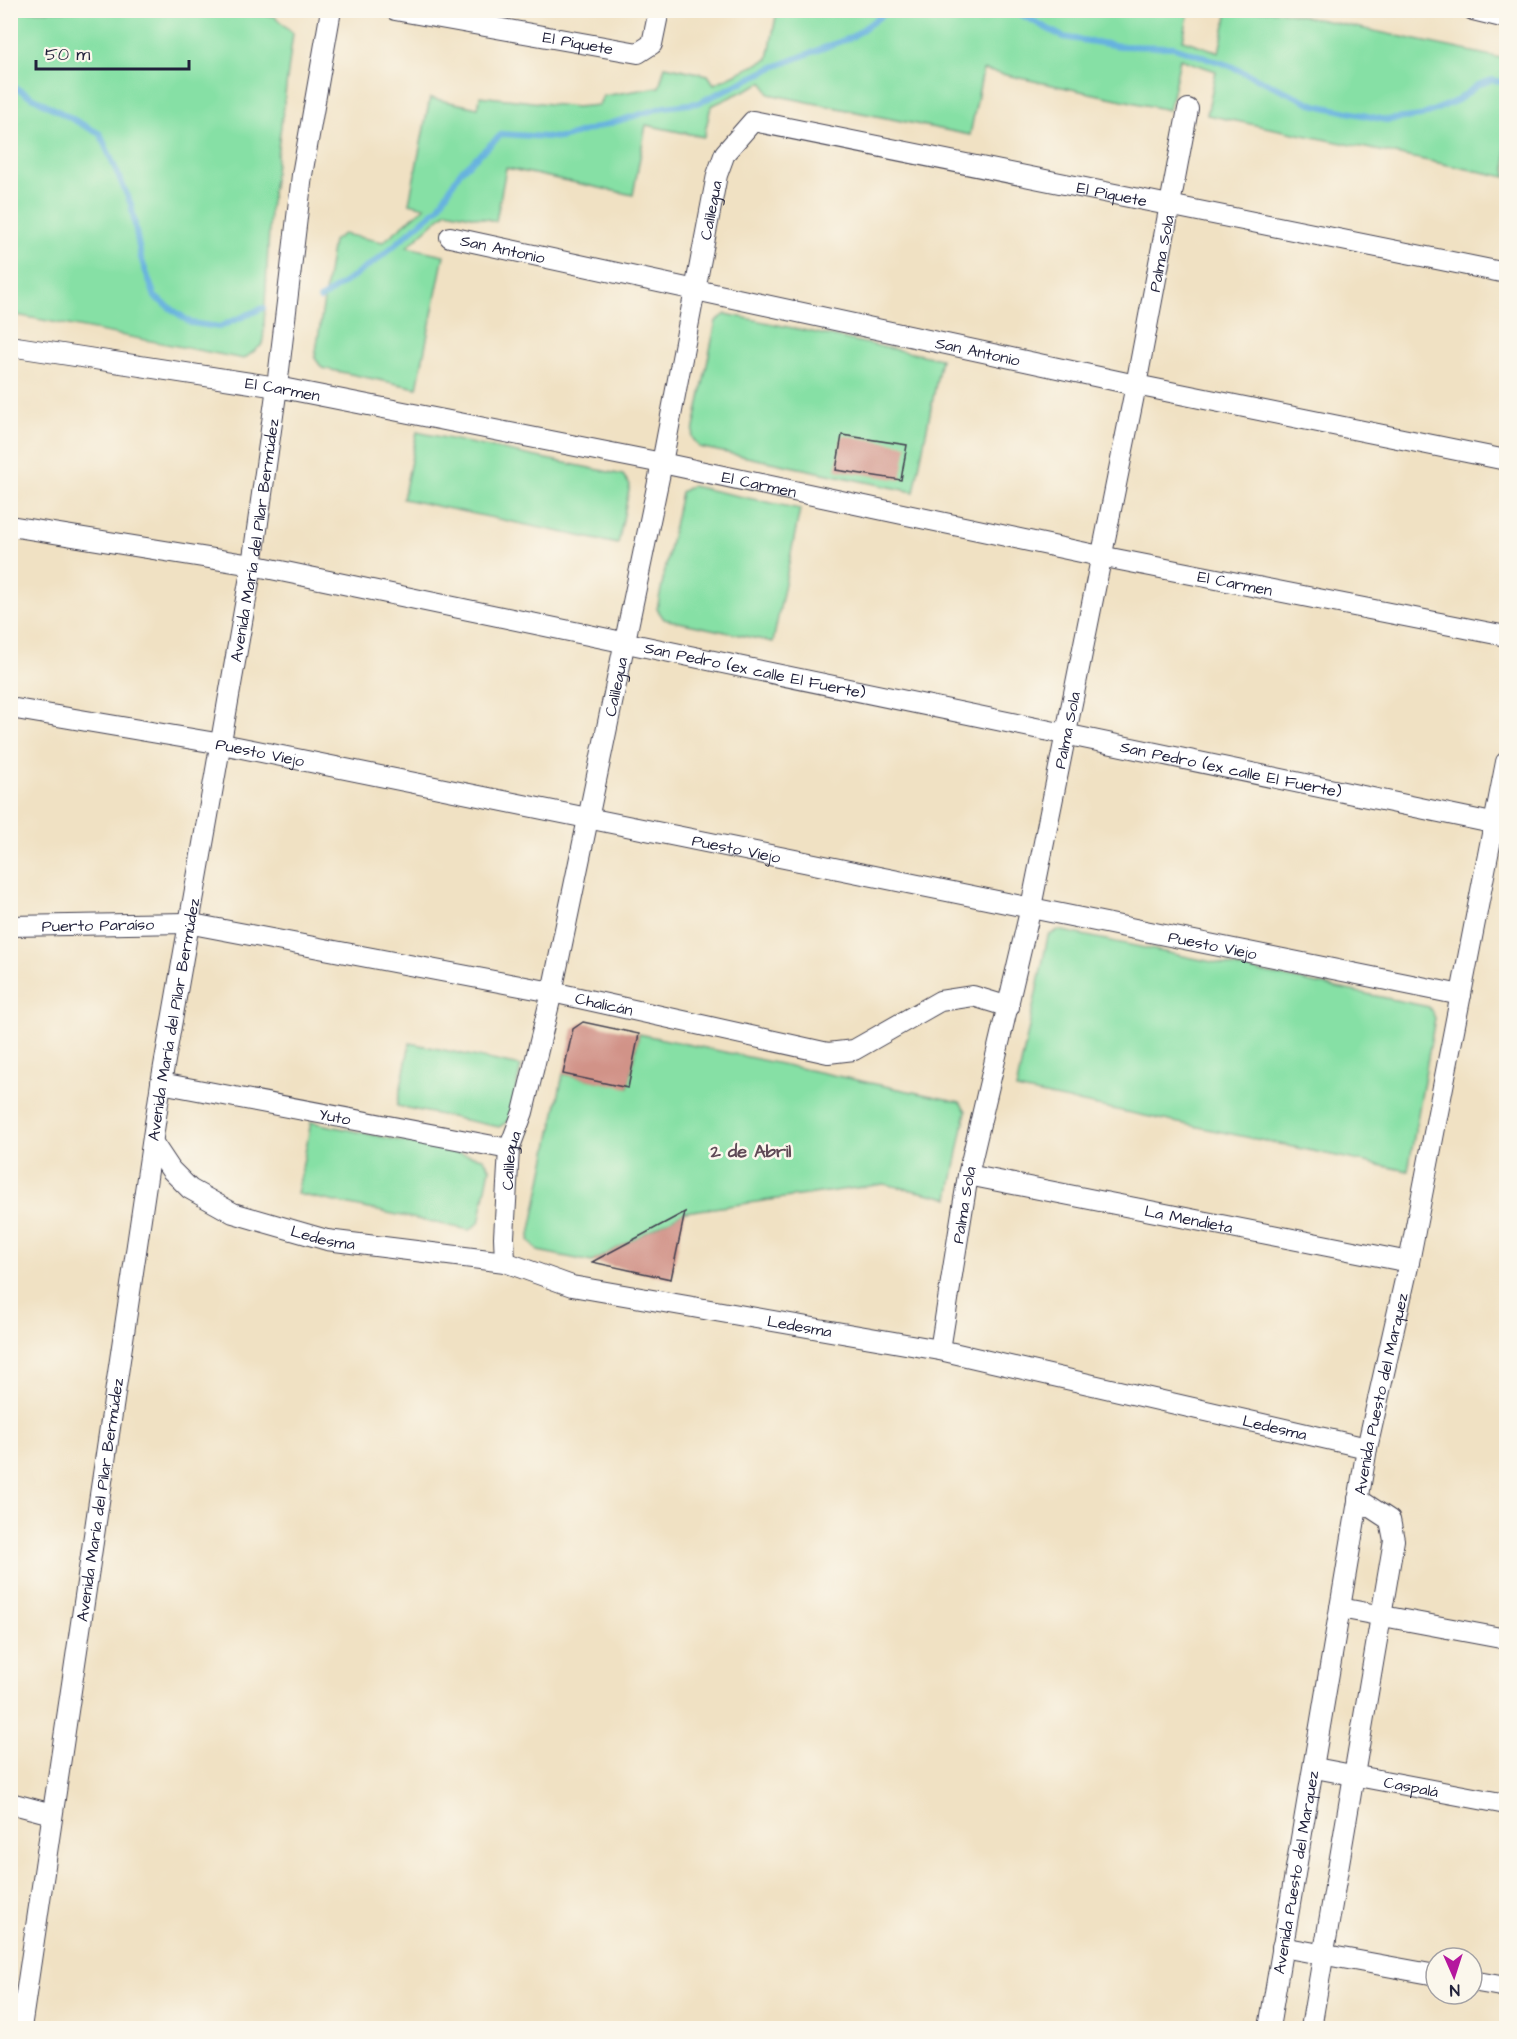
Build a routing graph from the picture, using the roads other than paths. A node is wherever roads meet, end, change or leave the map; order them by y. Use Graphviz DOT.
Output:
graph roads {
  1 [pos="331,10"];
  2 [pos="395,10"];
  3 [pos="659,10"];
  4 [pos="1473,10"];
  5 [pos="1506,18"];
  6 [pos="1188,109"];
  7 [pos="753,121"];
  8 [pos="1171,203"];
  9 [pos="450,237"];
  10 [pos="1506,273"];
  11 [pos="693,289"];
  12 [pos="10,346"];
  13 [pos="1136,385"];
  14 [pos="277,387"];
  15 [pos="1506,460"];
  16 [pos="662,463"];
  17 [pos="10,526"];
  18 [pos="1100,556"];
  19 [pos="252,565"];
  20 [pos="1506,636"];
  21 [pos="625,642"];
  22 [pos="10,708"];
  23 [pos="1064,735"];
  24 [pos="222,744"];
  25 [pos="1506,762"];
  26 [pos="589,817"];
  27 [pos="1502,827"];
  28 [pos="1031,907"];
  29 [pos="187,923"];
  30 [pos="10,926"];
  31 [pos="552,992"];
  32 [pos="1461,994"];
  33 [pos="1009,1007"];
  34 [pos="161,1083"];
  35 [pos="153,1143"];
  36 [pos="509,1149"];
  37 [pos="968,1174"];
  38 [pos="505,1262"];
  39 [pos="1409,1262"];
  40 [pos="940,1350"];
  41 [pos="1367,1448"];
  42 [pos="1358,1499"];
  43 [pos="1340,1608"];
  44 [pos="1381,1616"];
  45 [pos="1506,1639"];
  46 [pos="1315,1768"];
  47 [pos="1354,1776"];
  48 [pos="10,1803"];
  49 [pos="1506,1804"];
  50 [pos="52,1814"];
  51 [pos="1282,1947"];
  52 [pos="1324,1955"];
  53 [pos="1424,1973"];
  54 [pos="1484,1983"];
  55 [pos="1506,1987"];
  56 [pos="21,2028"];
  57 [pos="1269,2028"];
  58 [pos="1311,2028"];
  1 -- 14 [label="street, Avenida María del Pilar Bermúdez"];
  2 -- 3 [label="street, El Piquete"];
  4 -- 5 [label="street"];
  6 -- 8 [label="street, Palma Sola"];
  7 -- 8 [label="street, El Piquete"];
  7 -- 11 [label="street, Calilegua"];
  8 -- 10 [label="street, El Piquete"];
  8 -- 13 [label="street, Palma Sola"];
  9 -- 11 [label="street, San Antonio"];
  11 -- 13 [label="street, San Antonio"];
  11 -- 16 [label="street, Calilegua"];
  12 -- 14 [label="street, El Carmen"];
  13 -- 15 [label="street, San Antonio"];
  13 -- 18 [label="street, Palma Sola"];
  14 -- 16 [label="street, El Carmen"];
  14 -- 19 [label="street, Avenida María del Pilar Bermúdez"];
  16 -- 18 [label="street, El Carmen"];
  16 -- 21 [label="street, Calilegua"];
  17 -- 19 [label="street, San Pedro (ex calle El Fuerte)"];
  18 -- 20 [label="street, El Carmen"];
  18 -- 23 [label="street, Palma Sola"];
  19 -- 21 [label="street, San Pedro (ex calle El Fuerte)"];
  19 -- 24 [label="street, Avenida María del Pilar Bermúdez"];
  21 -- 23 [label="street, San Pedro (ex calle El Fuerte)"];
  21 -- 26 [label="street, Calilegua"];
  22 -- 24 [label="street, Puesto Viejo"];
  23 -- 27 [label="street, San Pedro (ex calle El Fuerte)"];
  23 -- 28 [label="street, Palma Sola"];
  24 -- 26 [label="street, Puesto Viejo"];
  24 -- 29 [label="street, Avenida María del Pilar Bermúdez"];
  25 -- 27 [label="street, Avenida Puesto del Marquez"];
  26 -- 28 [label="street, Puesto Viejo"];
  26 -- 31 [label="street, Calilegua"];
  27 -- 32 [label="street, Avenida Puesto del Marquez"];
  28 -- 32 [label="street, Puesto Viejo"];
  28 -- 33 [label="street, Palma Sola"];
  29 -- 30 [label="street, Puerto Paraíso"];
  29 -- 31 [label="street, Chalicán"];
  29 -- 34 [label="street, Avenida María del Pilar Bermúdez"];
  31 -- 33 [label="street, Chalicán"];
  31 -- 36 [label="street, Calilegua"];
  32 -- 39 [label="street, Avenida Puesto del Marquez"];
  33 -- 37 [label="street, Palma Sola"];
  34 -- 35 [label="street, Avenida María del Pilar Bermúdez"];
  34 -- 36 [label="street, Yuto"];
  35 -- 38 [label="street, Ledesma"];
  35 -- 50 [label="street, Avenida María del Pilar Bermúdez"];
  36 -- 38 [label="street, Calilegua"];
  37 -- 39 [label="street, La Mendieta"];
  37 -- 40 [label="street, Palma Sola"];
  38 -- 40 [label="street, Ledesma"];
  39 -- 41 [label="street, Avenida Puesto del Marquez"];
  40 -- 41 [label="street, Ledesma"];
  41 -- 42 [label="street, Avenida Puesto del Marquez"];
  42 -- 43 [label="street, Avenida Puesto del Marquez"];
  42 -- 44 [label="street"];
  43 -- 44 [label="street"];
  43 -- 46 [label="street, Avenida Puesto del Marquez"];
  44 -- 45 [label="street"];
  44 -- 47 [label="street"];
  46 -- 47 [label="street, Caspalá"];
  46 -- 51 [label="street, Avenida Puesto del Marquez"];
  47 -- 49 [label="street, Caspalá"];
  47 -- 52 [label="street"];
  48 -- 50 [label="street"];
  50 -- 56 [label="street, Avenida María del Pilar Bermúdez"];
  51 -- 52 [label="street"];
  51 -- 57 [label="street, Avenida Puesto del Marquez"];
  52 -- 53 [label="street"];
  52 -- 58 [label="street"];
  54 -- 55 [label="street"];
}
